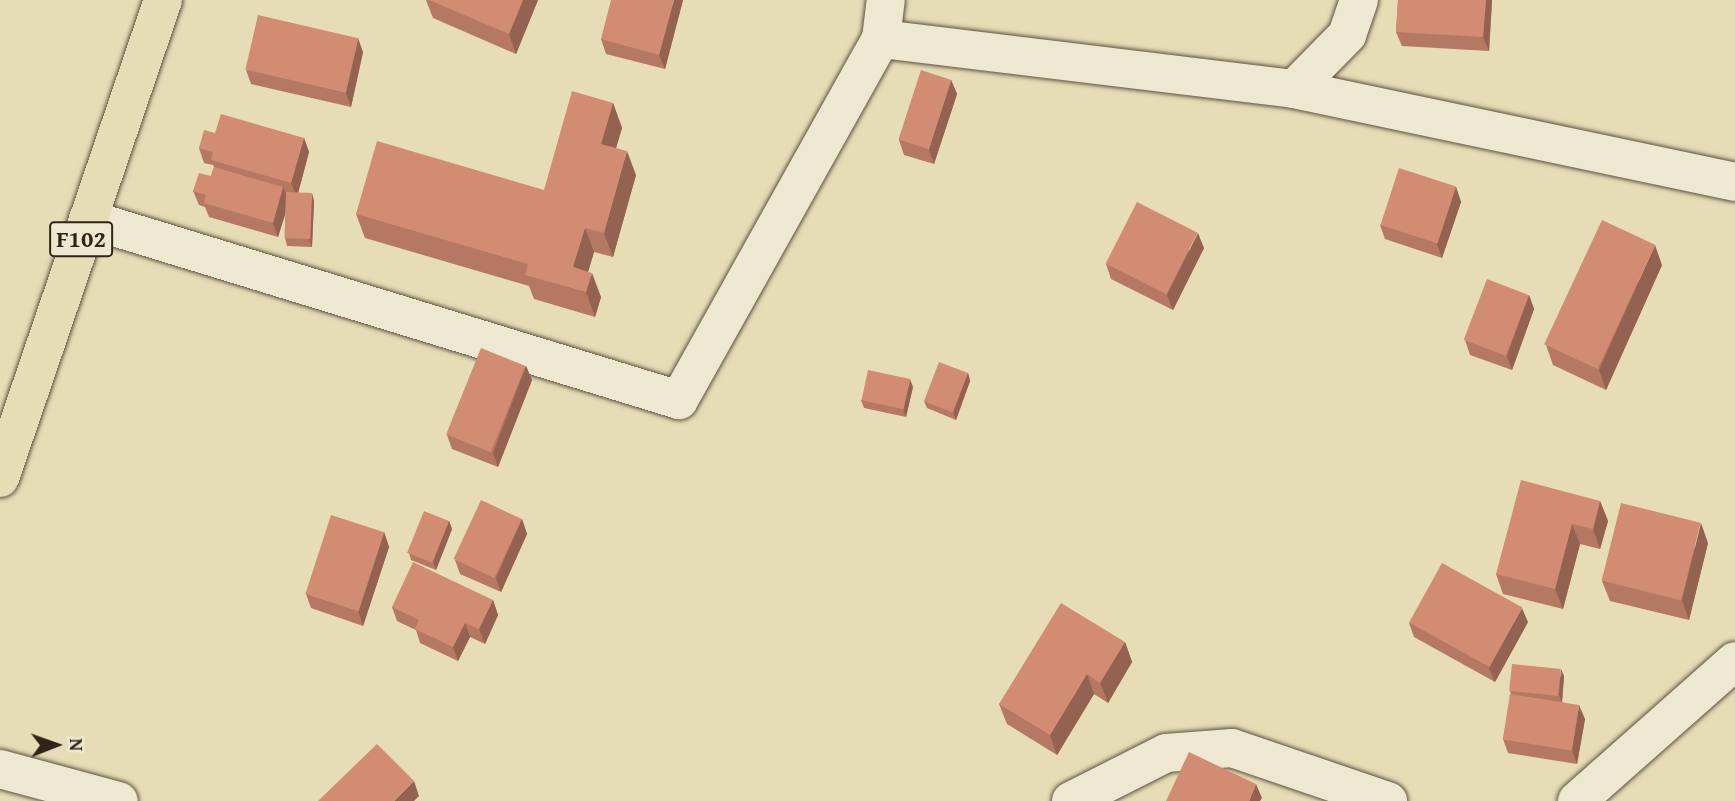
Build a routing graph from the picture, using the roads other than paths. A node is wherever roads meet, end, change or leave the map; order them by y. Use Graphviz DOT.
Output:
graph roads {
  1 [pos="163,0"];
  2 [pos="886,0"];
  3 [pos="1359,0"];
  4 [pos="881,39"];
  5 [pos="1294,89"];
  6 [pos="1735,182"];
  7 [pos="88,219"];
  8 [pos="0,478"];
  9 [pos="1735,661"];
  10 [pos="0,769"];
  11 [pos="119,801"];
  12 [pos="1072,801"];
  13 [pos="1388,801"];
  14 [pos="1577,801"];
  1 -- 7 [label="main road, F102"];
  2 -- 4 [label="street"];
  3 -- 5 [label="street"];
  4 -- 5 [label="street"];
  4 -- 7 [label="street"];
  5 -- 6 [label="street"];
  7 -- 8 [label="main road, F102"];
  9 -- 14 [label="street"];
  10 -- 11 [label="street"];
  12 -- 13 [label="street"];
}
